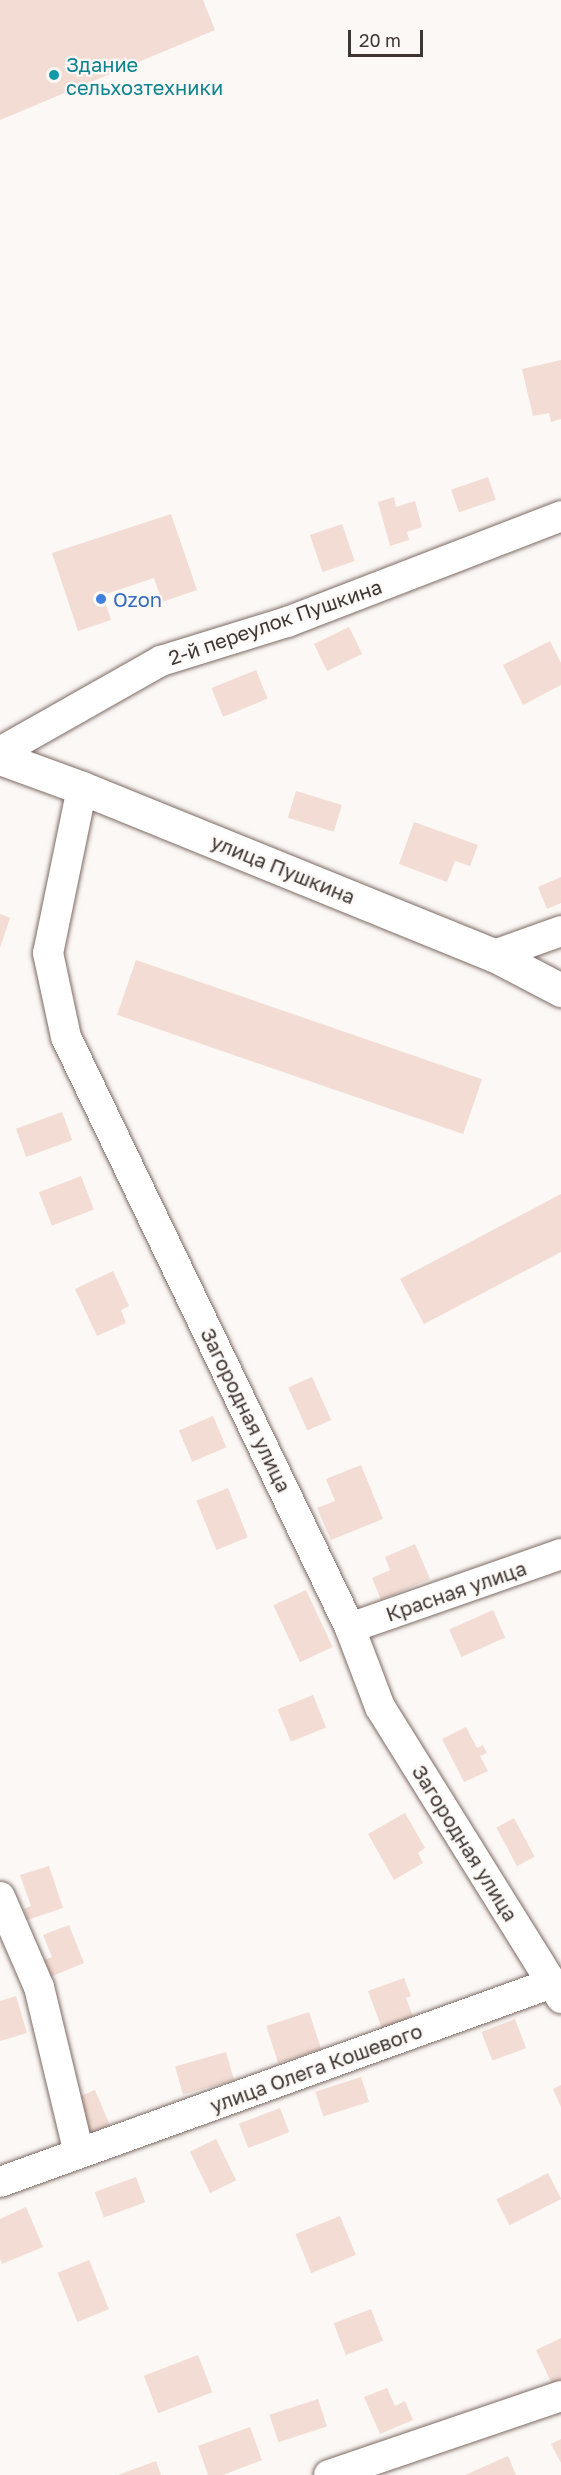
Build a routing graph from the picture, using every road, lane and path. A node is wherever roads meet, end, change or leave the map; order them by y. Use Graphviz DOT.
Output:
graph roads {
  1 [pos="561,516"];
  2 [pos="0,752"];
  3 [pos="0,758"];
  4 [pos="82,788"];
  5 [pos="561,931"];
  6 [pos="494,955"];
  7 [pos="561,990"];
  8 [pos="561,1554"];
  9 [pos="350,1628"];
  10 [pos="0,1897"];
  11 [pos="557,1991"];
  12 [pos="79,2153"];
  13 [pos="0,2182"];
  14 [pos="561,2396"];
  15 [pos="329,2475"];
  1 -- 2 [label="street, 2-й переулок Пушкина"];
  3 -- 4 [label="main road, улица Пушкина"];
  4 -- 6 [label="main road, улица Пушкина"];
  4 -- 9 [label="street, Загородная улица"];
  5 -- 6 [label="street"];
  6 -- 7 [label="main road, улица Пушкина"];
  8 -- 9 [label="street, Красная улица"];
  9 -- 11 [label="street, Загородная улица"];
  10 -- 12 [label="street"];
  11 -- 12 [label="street, улица Олега Кошевого"];
  12 -- 13 [label="street, улица Олега Кошевого"];
  14 -- 15 [label="street"];
}
